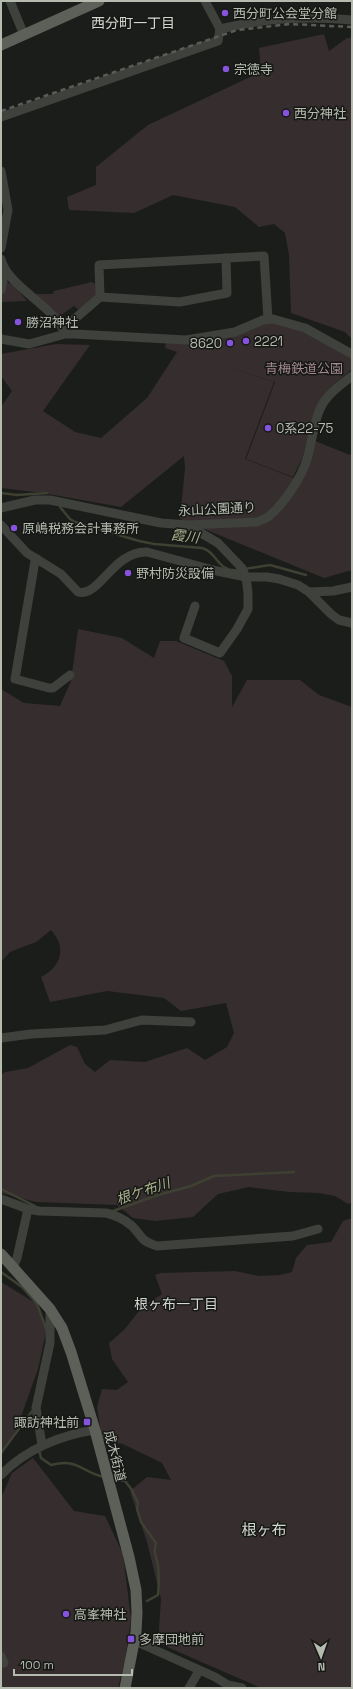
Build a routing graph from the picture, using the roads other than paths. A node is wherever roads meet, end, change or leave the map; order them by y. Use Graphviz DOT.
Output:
graph roads {
  1 [pos="10,1"];
  2 [pos="99,1"];
  3 [pos="205,1"];
  4 [pos="352,20"];
  5 [pos="220,29"];
  6 [pos="24,35"];
  7 [pos="1,45"];
  8 [pos="1,117"];
  9 [pos="1,171"];
  10 [pos="1,248"];
  11 [pos="226,258"];
  12 [pos="1,259"];
  13 [pos="5,270"];
  14 [pos="1,290"];
  15 [pos="100,298"];
  16 [pos="268,319"];
  17 [pos="64,332"];
  18 [pos="1,339"];
  19 [pos="1,344"];
  20 [pos="29,344"];
  21 [pos="352,354"];
  22 [pos="352,376"];
  23 [pos="1,508"];
  24 [pos="1,525"];
  25 [pos="188,525"];
  26 [pos="37,559"];
  27 [pos="244,573"];
  28 [pos="352,587"];
  29 [pos="309,592"];
  30 [pos="195,606"];
  31 [pos="352,623"];
  32 [pos="70,675"];
  33 [pos="191,1022"];
  34 [pos="1,1038"];
  35 [pos="1,1199"];
  36 [pos="28,1209"];
  37 [pos="318,1229"];
  38 [pos="1,1254"];
  39 [pos="13,1267"];
  40 [pos="50,1309"];
  41 [pos="95,1430"];
  42 [pos="42,1445"];
  43 [pos="3,1473"];
  44 [pos="1,1483"];
  45 [pos="135,1642"];
  46 [pos="199,1671"];
  47 [pos="227,1686"];
  48 [pos="126,1688"];
  49 [pos="189,1688"];
  50 [pos="242,1688"];
  1 -- 6 [label="street"];
  2 -- 6 [label="main road"];
  3 -- 5 [label="street"];
  4 -- 5 [label="street"];
  5 -- 8 [label="street"];
  6 -- 7 [label="main road"];
  9 -- 10 [label="street"];
  11 -- 15 [label="street"];
  11 -- 15 [label="street"];
  11 -- 16 [label="street"];
  12 -- 13 [label="street"];
  13 -- 14 [label="street"];
  13 -- 17 [label="street"];
  15 -- 17 [label="street"];
  16 -- 17 [label="street"];
  16 -- 21 [label="street"];
  17 -- 20 [label="street"];
  18 -- 20 [label="street"];
  19 -- 20 [label="street"];
  22 -- 25 [label="street, 永山公園通り"];
  23 -- 25 [label="street, 永山公園通り"];
  24 -- 26 [label="street"];
  25 -- 27 [label="street"];
  26 -- 27 [label="street"];
  26 -- 32 [label="street"];
  27 -- 29 [label="street"];
  27 -- 30 [label="street"];
  28 -- 29 [label="street"];
  29 -- 31 [label="street"];
  33 -- 34 [label="street"];
  35 -- 36 [label="street"];
  36 -- 37 [label="street"];
  36 -- 39 [label="street"];
  38 -- 39 [label="main road, 成木街道"];
  39 -- 40 [label="main road, 成木街道"];
  40 -- 41 [label="main road, 成木街道"];
  40 -- 42 [label="street"];
  41 -- 42 [label="street"];
  41 -- 45 [label="main road, 成木街道"];
  42 -- 43 [label="street"];
  43 -- 44 [label="street"];
  45 -- 46 [label="street"];
  45 -- 48 [label="main road, 成木街道"];
  46 -- 47 [label="street"];
  46 -- 49 [label="street"];
  47 -- 50 [label="street"];
}
